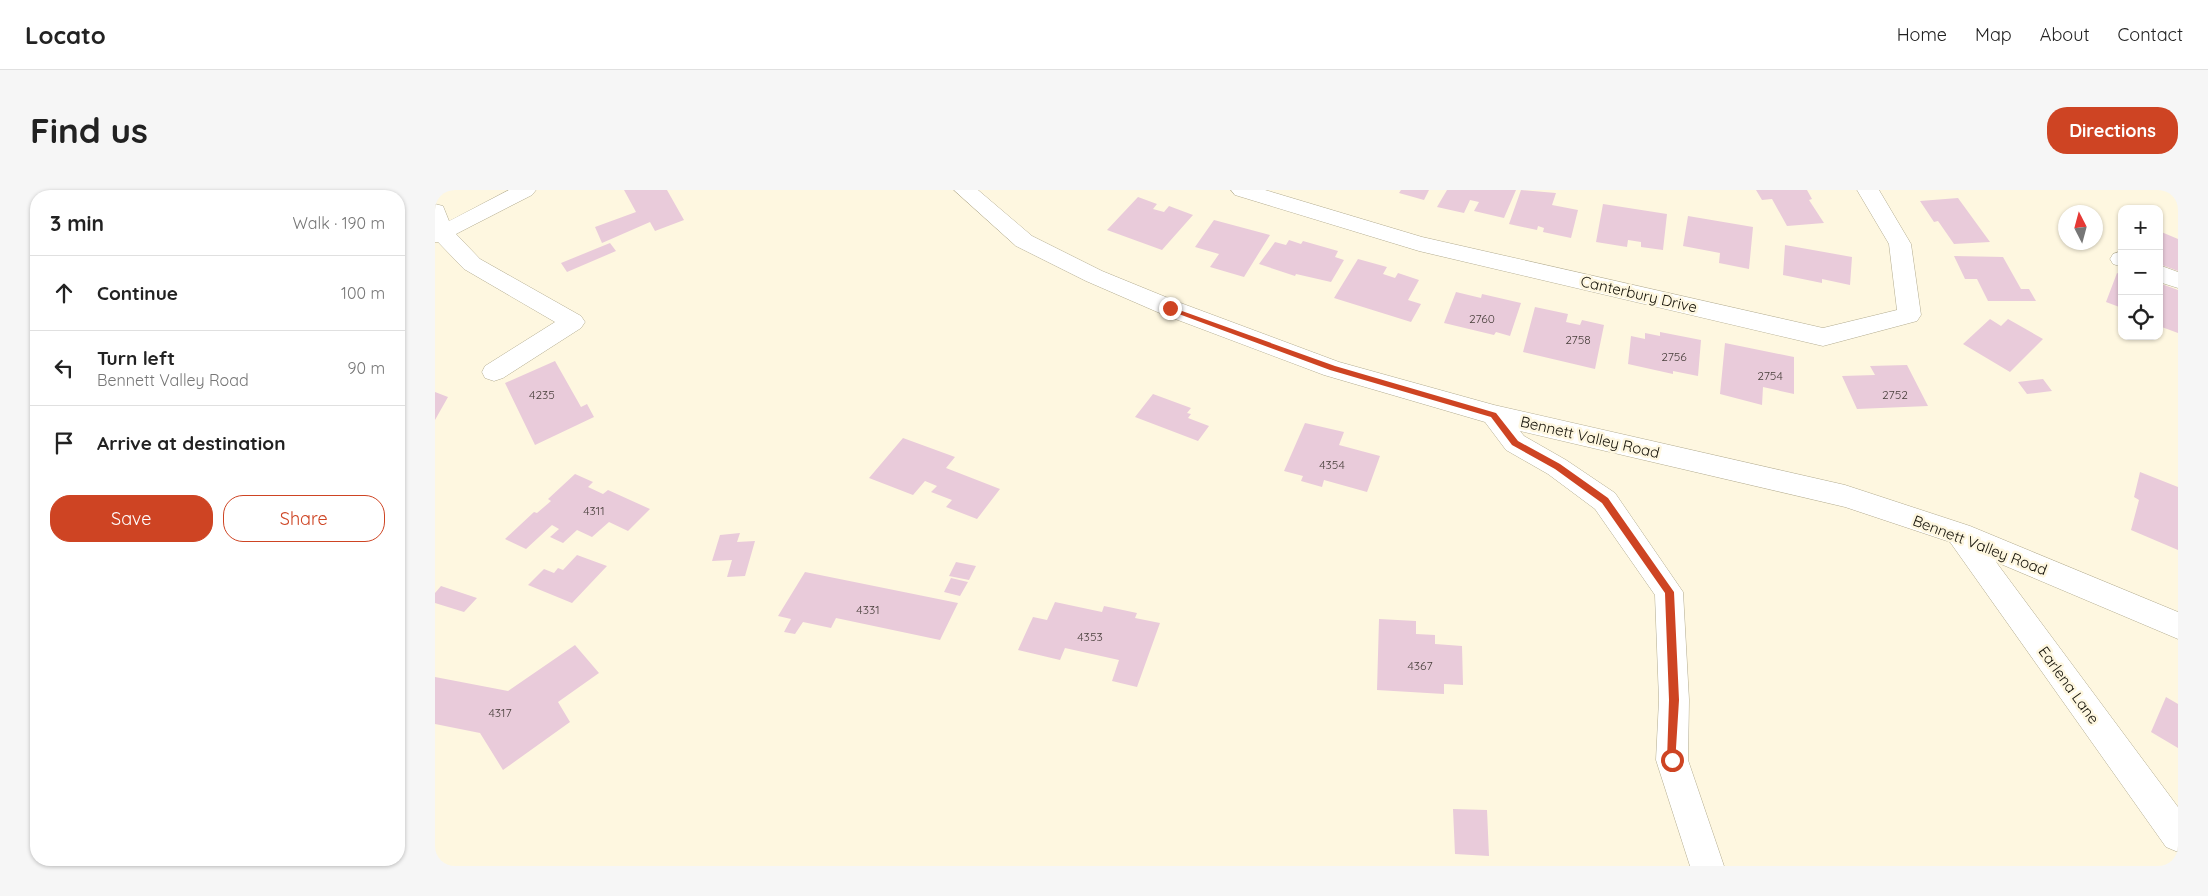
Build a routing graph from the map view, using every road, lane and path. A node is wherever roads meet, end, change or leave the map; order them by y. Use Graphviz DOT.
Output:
graph roads {
  1 [pos="525,190"];
  2 [pos="965,190"];
  3 [pos="1241,190"];
  4 [pos="1868,190"];
  5 [pos="437,226"];
  6 [pos="2163,274"];
  7 [pos="2178,280"];
  8 [pos="494,372"];
  9 [pos="1494,415"];
  10 [pos="1960,534"];
  11 [pos="2178,626"];
  12 [pos="2178,835"];
  13 [pos="1707,866"];
  1 -- 5 [label="street"];
  2 -- 9 [label="street, Bennett Valley Road"];
  3 -- 4 [label="street, Canterbury Drive"];
  5 -- 8 [label="street"];
  6 -- 7 [label="street"];
  9 -- 10 [label="street, Bennett Valley Road"];
  9 -- 13 [label="street"];
  10 -- 11 [label="street, Bennett Valley Road"];
  10 -- 12 [label="street, Earlena Lane"];
}
